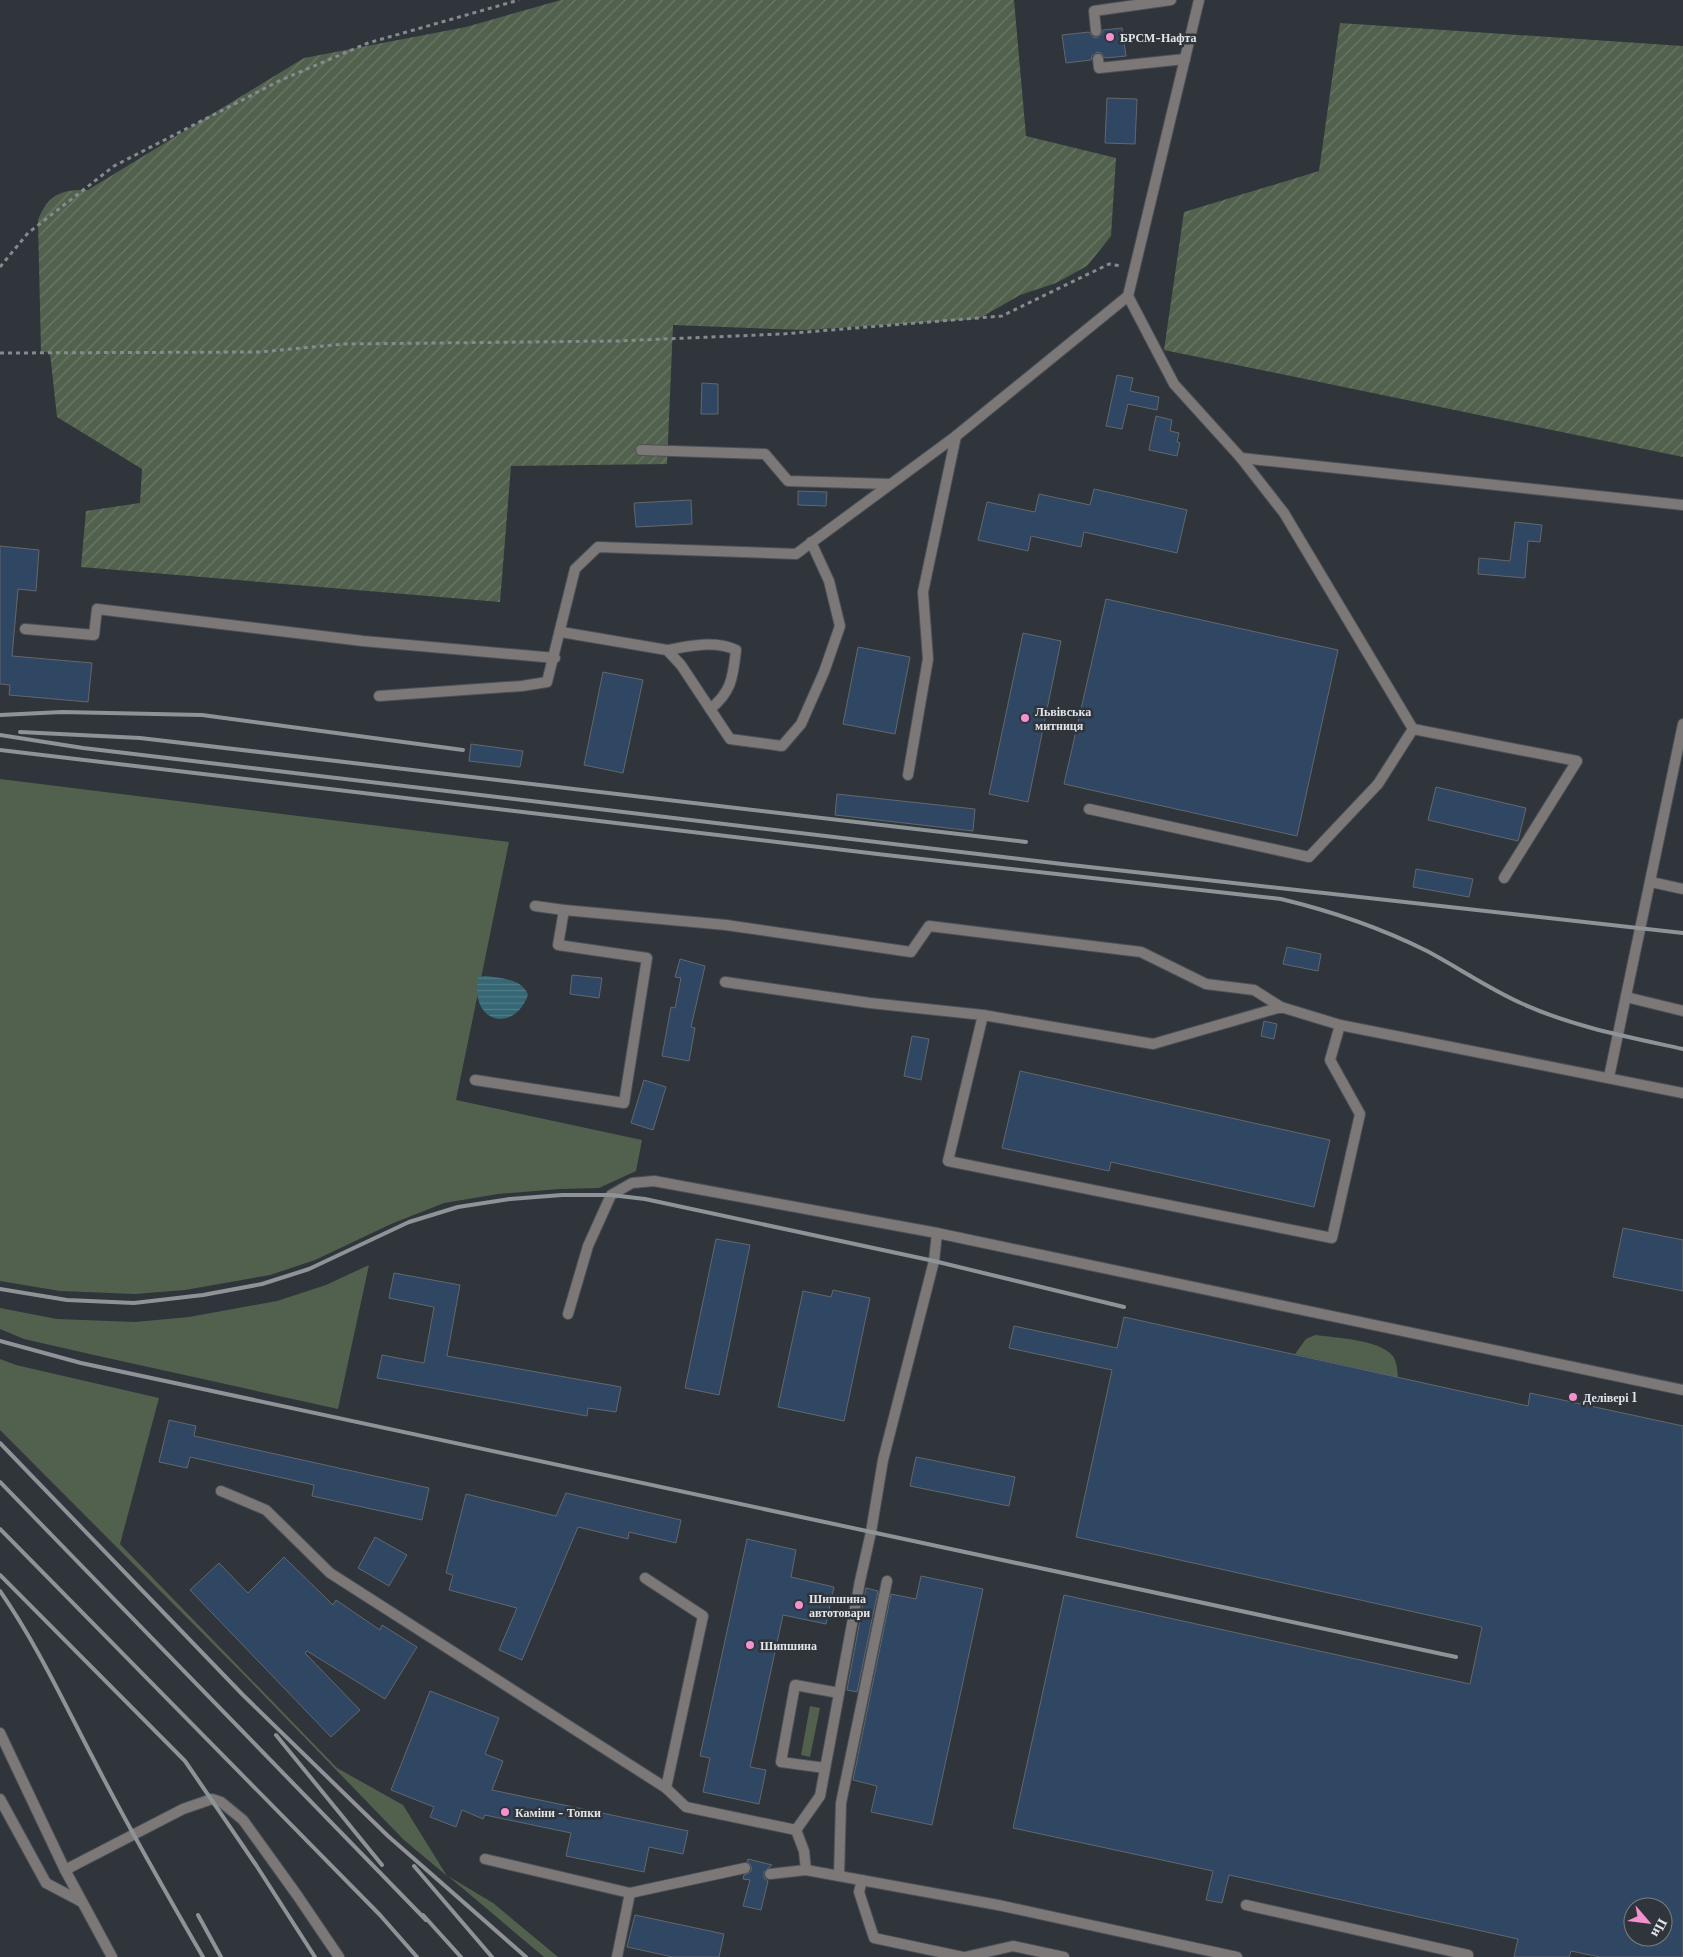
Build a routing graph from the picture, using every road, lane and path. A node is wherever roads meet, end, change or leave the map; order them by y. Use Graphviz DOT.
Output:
graph roads {
  1 [pos="519,0"];
  2 [pos="1171,0"];
  3 [pos="1199,0"];
  4 [pos="1096,31"];
  5 [pos="1185,58"];
  6 [pos="1098,59"];
  7 [pos="0,267"];
  8 [pos="1134,269"];
  9 [pos="1128,296"];
  10 [pos="0,354"];
  11 [pos="956,436"];
  12 [pos="641,450"];
  13 [pos="1241,458"];
  14 [pos="890,484"];
  15 [pos="1683,505"];
  16 [pos="811,542"];
  17 [pos="24,629"];
  18 [pos="560,632"];
  19 [pos="667,650"];
  20 [pos="554,658"];
  21 [pos="379,696"];
  22 [pos="710,709"];
  23 [pos="1683,724"];
  24 [pos="1413,729"];
  25 [pos="908,775"];
  26 [pos="1089,809"];
  27 [pos="1504,878"];
  28 [pos="1651,882"];
  29 [pos="1683,889"];
  30 [pos="535,906"];
  31 [pos="564,910"];
  32 [pos="725,982"];
  33 [pos="1626,997"];
  34 [pos="1281,1007"];
  35 [pos="1683,1011"];
  36 [pos="984,1015"];
  37 [pos="1340,1025"];
  38 [pos="1608,1077"];
  39 [pos="475,1080"];
  40 [pos="1683,1093"];
  41 [pos="937,1234"];
  42 [pos="568,1314"];
  43 [pos="1683,1390"];
  44 [pos="221,1492"];
  45 [pos="645,1578"];
  46 [pos="887,1581"];
  47 [pos="839,1693"];
  48 [pos="0,1733"];
  49 [pos="825,1768"];
  50 [pos="666,1788"];
  51 [pos="0,1799"];
  52 [pos="796,1830"];
  53 [pos="485,1859"];
  54 [pos="745,1868"];
  55 [pos="65,1870"];
  56 [pos="806,1870"];
  57 [pos="770,1874"];
  58 [pos="839,1876"];
  59 [pos="862,1880"];
  60 [pos="630,1893"];
  61 [pos="83,1903"];
  62 [pos="1246,1905"];
  63 [pos="112,1957"];
  64 [pos="338,1957"];
  65 [pos="617,1957"];
  66 [pos="964,1957"];
  67 [pos="1064,1957"];
  68 [pos="1237,1957"];
  69 [pos="1468,1957"];
  1 -- 7 [label="path"];
  2 -- 4 [label="lane"];
  3 -- 5 [label="lane"];
  5 -- 6 [label="lane"];
  5 -- 8 [label="lane"];
  8 -- 9 [label="lane"];
  8 -- 10 [label="path"];
  9 -- 11 [label="lane"];
  9 -- 13 [label="lane"];
  11 -- 14 [label="lane"];
  11 -- 25 [label="lane"];
  12 -- 14 [label="lane"];
  13 -- 15 [label="lane"];
  13 -- 24 [label="lane"];
  14 -- 16 [label="lane"];
  16 -- 18 [label="lane"];
  16 -- 22 [label="lane"];
  17 -- 20 [label="lane"];
  18 -- 19 [label="lane"];
  18 -- 20 [label="lane"];
  19 -- 22 [label="lane"];
  19 -- 22 [label="lane"];
  20 -- 21 [label="lane"];
  23 -- 28 [label="lane"];
  24 -- 26 [label="lane"];
  24 -- 27 [label="lane"];
  28 -- 29 [label="lane"];
  28 -- 33 [label="lane"];
  30 -- 31 [label="lane"];
  31 -- 34 [label="lane"];
  31 -- 39 [label="lane"];
  32 -- 36 [label="lane"];
  33 -- 35 [label="lane"];
  33 -- 38 [label="lane"];
  34 -- 36 [label="lane"];
  34 -- 37 [label="lane"];
  36 -- 37 [label="lane"];
  37 -- 38 [label="lane"];
  38 -- 40 [label="lane"];
  41 -- 42 [label="lane"];
  41 -- 43 [label="lane"];
  41 -- 47 [label="lane"];
  44 -- 50 [label="lane"];
  45 -- 50 [label="lane"];
  46 -- 58 [label="lane"];
  47 -- 49 [label="lane"];
  47 -- 49 [label="lane"];
  48 -- 55 [label="lane"];
  49 -- 52 [label="lane"];
  50 -- 52 [label="lane"];
  51 -- 61 [label="lane"];
  52 -- 56 [label="lane"];
  53 -- 60 [label="lane"];
  54 -- 60 [label="lane"];
  55 -- 61 [label="lane"];
  55 -- 64 [label="lane"];
  56 -- 57 [label="lane"];
  56 -- 58 [label="lane"];
  58 -- 59 [label="lane"];
  59 -- 66 [label="lane"];
  59 -- 68 [label="lane"];
  60 -- 65 [label="lane"];
  61 -- 63 [label="lane"];
  62 -- 69 [label="lane"];
  66 -- 67 [label="lane"];
}
